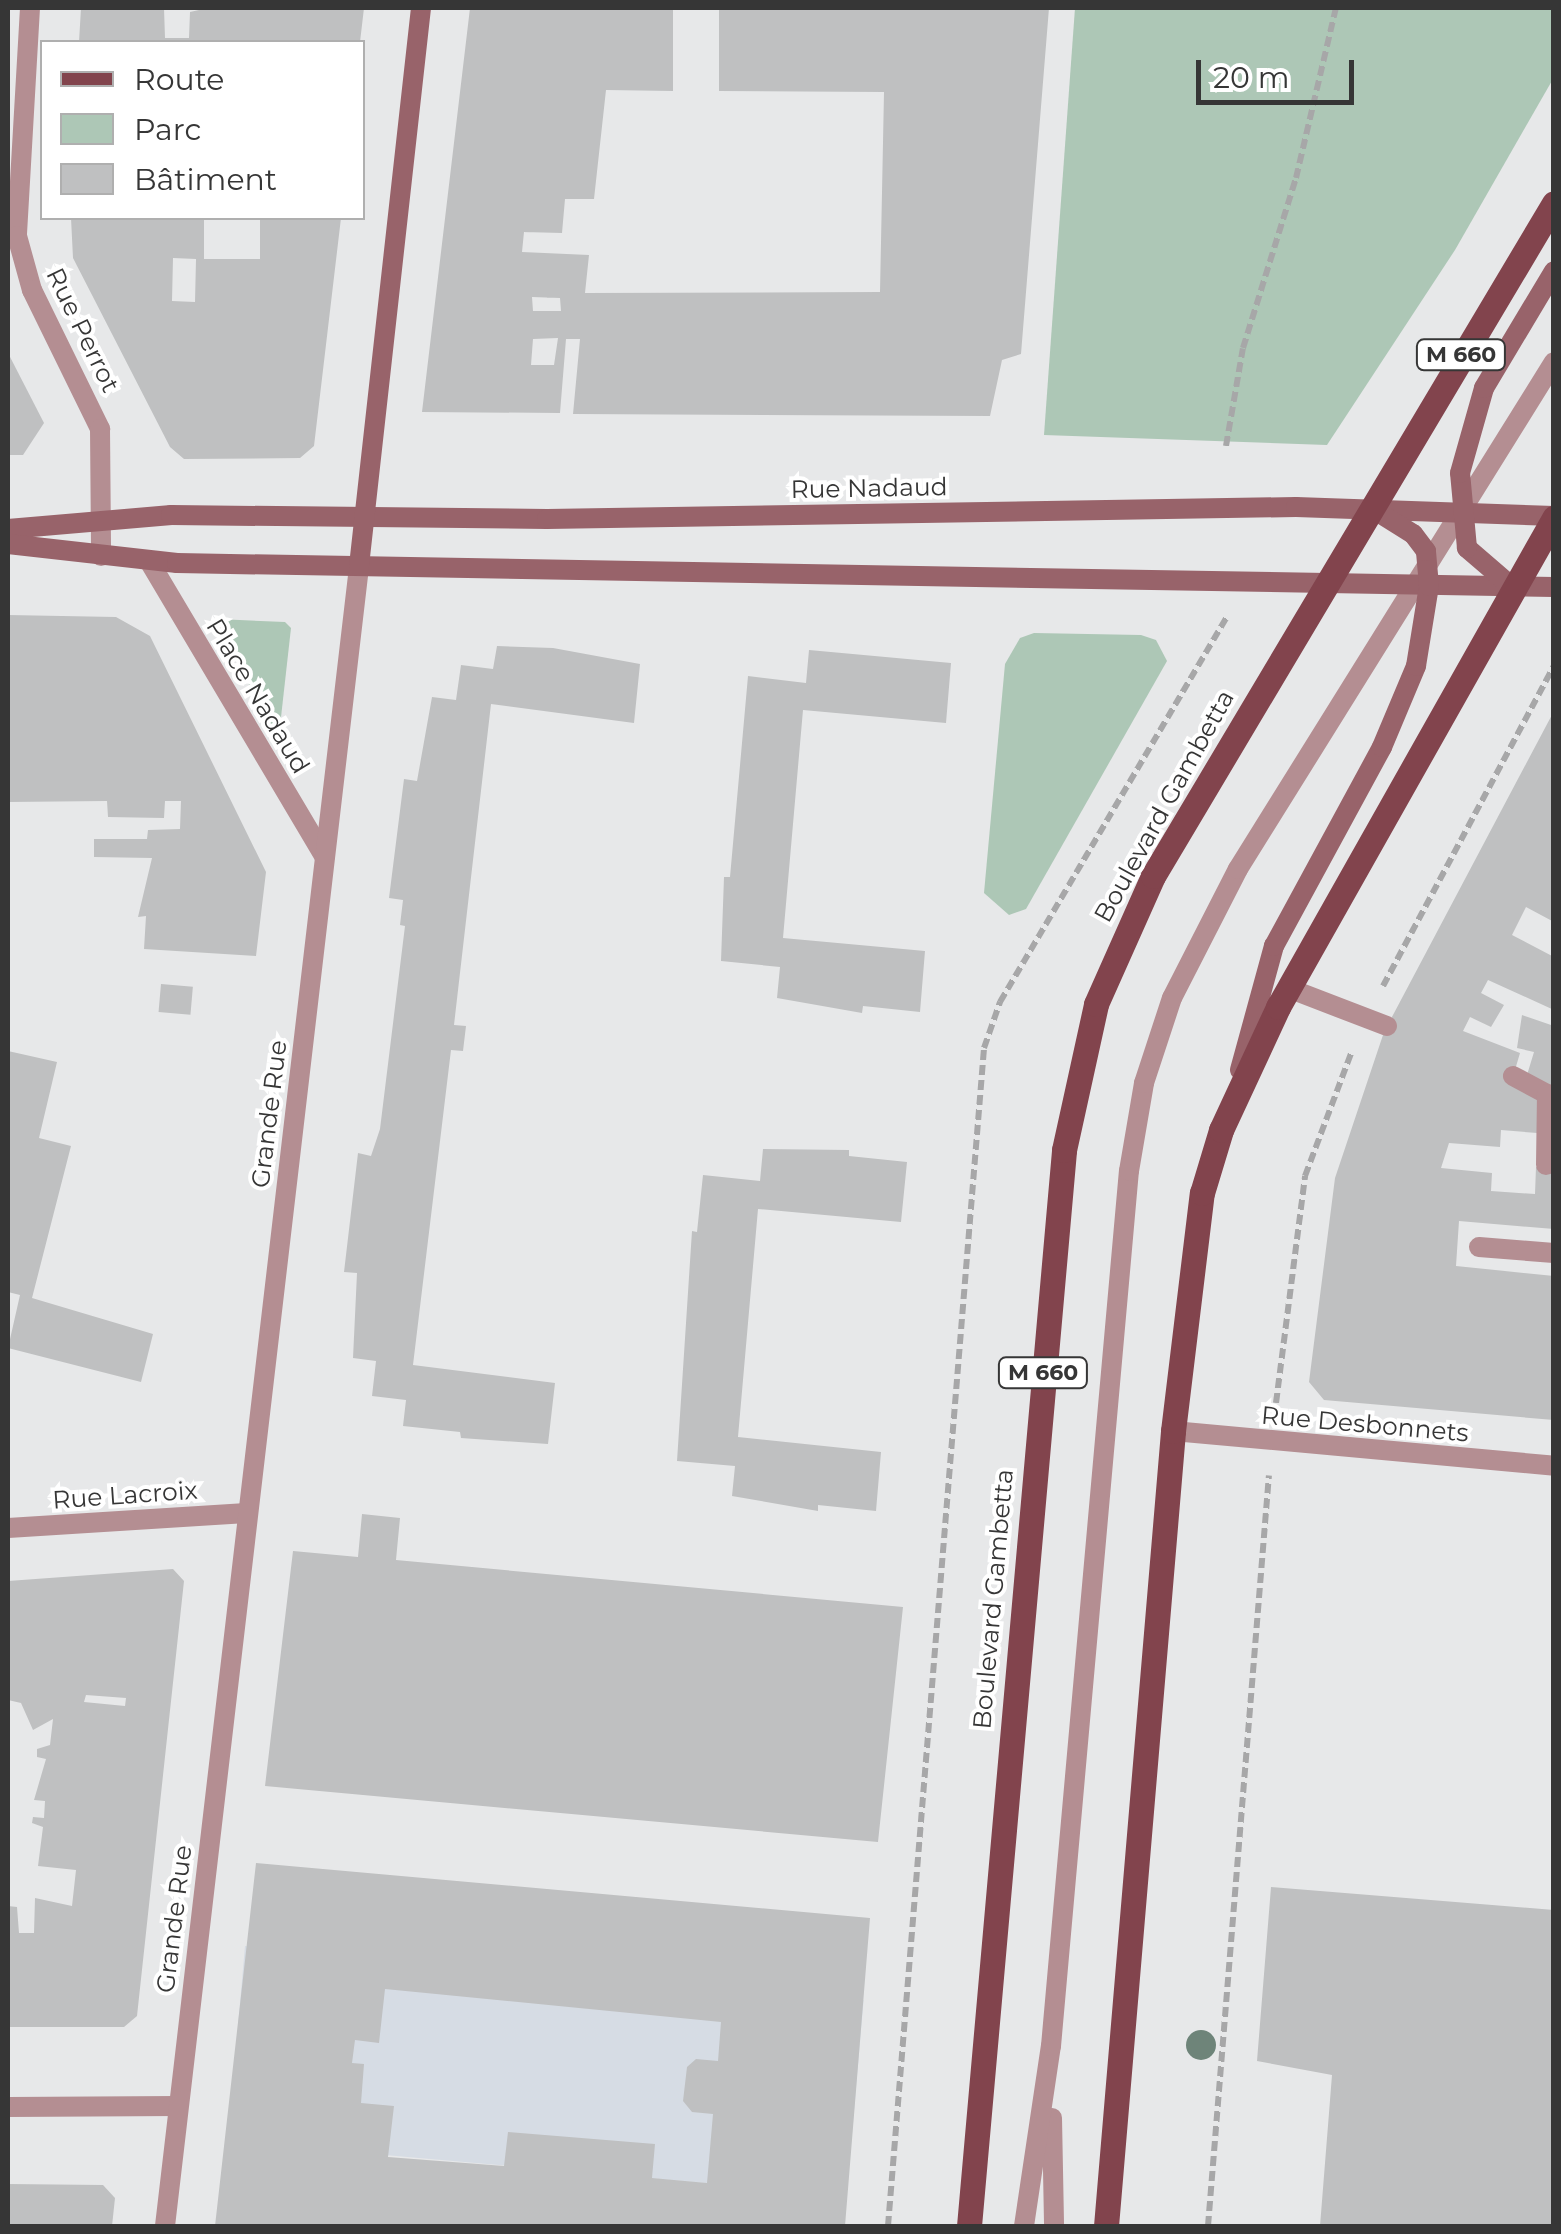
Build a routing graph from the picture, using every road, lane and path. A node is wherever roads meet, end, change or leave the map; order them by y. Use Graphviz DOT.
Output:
graph roads {
  1 [pos="30,8"];
  2 [pos="420,8"];
  3 [pos="1336,8"];
  4 [pos="1554,202"];
  5 [pos="12,236"];
  6 [pos="1554,272"];
  7 [pos="1554,362"];
  8 [pos="1226,446"];
  9 [pos="1373,510"];
  10 [pos="1460,512"];
  11 [pos="365,517"];
  12 [pos="1554,517"];
  13 [pos="101,521"];
  14 [pos="8,529"];
  15 [pos="8,544"];
  16 [pos="101,556"];
  17 [pos="149,560"];
  18 [pos="1428,562"];
  19 [pos="360,566"];
  20 [pos="1329,582"];
  21 [pos="1421,585"];
  22 [pos="1513,587"];
  23 [pos="1554,587"];
  24 [pos="1209,644"];
  25 [pos="1554,666"];
  26 [pos="1544,684"];
  27 [pos="325,857"];
  28 [pos="1288,988"];
  29 [pos="1387,1026"];
  30 [pos="1513,1076"];
  31 [pos="1550,1100"];
  32 [pos="1233,1101"];
  33 [pos="1546,1165"];
  34 [pos="1478,1247"];
  35 [pos="1554,1253"];
  36 [pos="1172,1431"];
  37 [pos="1554,1466"];
  38 [pos="246,1512"];
  39 [pos="8,1528"];
  40 [pos="1051,2046"];
  41 [pos="178,2106"];
  42 [pos="8,2107"];
  43 [pos="165,2226"];
  44 [pos="888,2226"];
  45 [pos="969,2226"];
  46 [pos="1024,2226"];
  47 [pos="1054,2226"];
  48 [pos="1106,2226"];
  1 -- 5 [label="street, Rue Perrot"];
  2 -- 11 [label="main road, Grande Rue"];
  3 -- 8 [label="path"];
  4 -- 9 [label="main road, Boulevard Gambetta / M 660"];
  5 -- 13 [label="street, Rue Perrot"];
  6 -- 10 [label="main road"];
  7 -- 10 [label="street"];
  9 -- 10 [label="main road, Rue Nadaud"];
  9 -- 11 [label="main road, Rue Nadaud"];
  9 -- 18 [label="main road"];
  9 -- 20 [label="main road, Boulevard Gambetta / M 660"];
  10 -- 12 [label="main road, Rue Nadaud"];
  10 -- 18 [label="street"];
  10 -- 22 [label="main road"];
  11 -- 13 [label="main road, Rue Nadaud"];
  11 -- 19 [label="main road, Grande Rue"];
  12 -- 22 [label="main road"];
  13 -- 14 [label="main road, Rue Nadaud"];
  13 -- 16 [label="street, Rue Perrot"];
  15 -- 16 [label="main road"];
  16 -- 17 [label="main road"];
  17 -- 19 [label="main road"];
  17 -- 27 [label="street, Place Nadaud"];
  18 -- 21 [label="main road"];
  19 -- 20 [label="main road"];
  19 -- 27 [label="street, Grande Rue"];
  20 -- 21 [label="main road"];
  20 -- 45 [label="main road, Boulevard Gambetta / M 660"];
  21 -- 22 [label="main road"];
  21 -- 32 [label="main road"];
  21 -- 40 [label="street"];
  22 -- 23 [label="main road"];
  22 -- 28 [label="main road"];
  24 -- 44 [label="path, Boulevard Gambetta"];
  25 -- 26 [label="path"];
  27 -- 38 [label="street, Grande Rue"];
  28 -- 29 [label="street"];
  28 -- 32 [label="main road"];
  30 -- 31 [label="street"];
  31 -- 33 [label="street"];
  32 -- 36 [label="main road"];
  34 -- 35 [label="street"];
  36 -- 37 [label="street, Rue Desbonnets"];
  36 -- 48 [label="main road"];
  38 -- 39 [label="street, Rue Lacroix"];
  38 -- 41 [label="street, Grande Rue"];
  40 -- 46 [label="street"];
  40 -- 47 [label="street"];
  41 -- 42 [label="street"];
  41 -- 43 [label="street, Grande Rue"];
}
